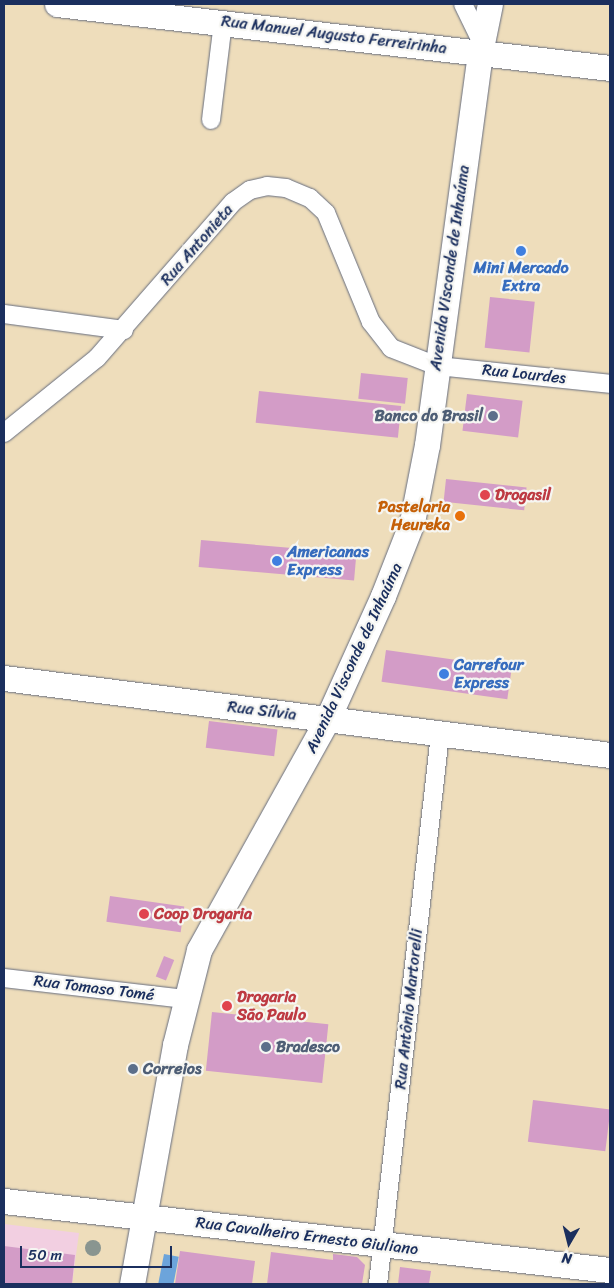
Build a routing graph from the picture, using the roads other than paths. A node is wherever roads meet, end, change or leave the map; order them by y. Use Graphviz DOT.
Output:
graph roads {
  1 [pos="57,4"];
  2 [pos="463,4"];
  3 [pos="490,4"];
  4 [pos="224,13"];
  5 [pos="481,48"];
  6 [pos="610,68"];
  7 [pos="211,120"];
  8 [pos="4,314"];
  9 [pos="124,330"];
  10 [pos="437,366"];
  11 [pos="610,384"];
  12 [pos="4,433"];
  13 [pos="4,678"];
  14 [pos="327,720"];
  15 [pos="440,735"];
  16 [pos="610,755"];
  17 [pos="4,978"];
  18 [pos="185,999"];
  19 [pos="4,1201"];
  20 [pos="144,1217"];
  21 [pos="383,1244"];
  22 [pos="610,1270"];
  23 [pos="132,1284"];
  24 [pos="378,1284"];
  1 -- 4 [label="main road, Rua Manuel Augusto Ferreirinha"];
  2 -- 5 [label="street"];
  3 -- 5 [label="main road, Avenida Visconde de Inhaúma"];
  4 -- 5 [label="main road, Rua Manuel Augusto Ferreirinha"];
  4 -- 7 [label="street"];
  5 -- 6 [label="main road, Rua Manuel Augusto Ferreirinha"];
  5 -- 10 [label="main road, Avenida Visconde de Inhaúma"];
  8 -- 9 [label="street"];
  9 -- 10 [label="street, Rua Antonieta"];
  9 -- 12 [label="street, Rua Antonieta"];
  10 -- 11 [label="street, Rua Lourdes"];
  10 -- 14 [label="main road, Avenida Visconde de Inhaúma"];
  13 -- 14 [label="main road, Rua Sílvia"];
  14 -- 15 [label="main road, Rua Sílvia"];
  14 -- 18 [label="main road, Avenida Visconde de Inhaúma"];
  15 -- 16 [label="main road, Rua Sílvia"];
  15 -- 21 [label="street, Rua Antônio Martorelli"];
  17 -- 18 [label="street, Rua Tomaso Tomé"];
  18 -- 20 [label="main road, Avenida Visconde de Inhaúma"];
  19 -- 20 [label="main road, Rua Cavalheiro Ernesto Giuliano"];
  20 -- 21 [label="main road, Rua Cavalheiro Ernesto Giuliano"];
  20 -- 23 [label="main road, Avenida Visconde de Inhaúma"];
  21 -- 22 [label="main road, Rua Cavalheiro Ernesto Giuliano"];
  21 -- 24 [label="street, Rua Antônio Martorelli"];
}
